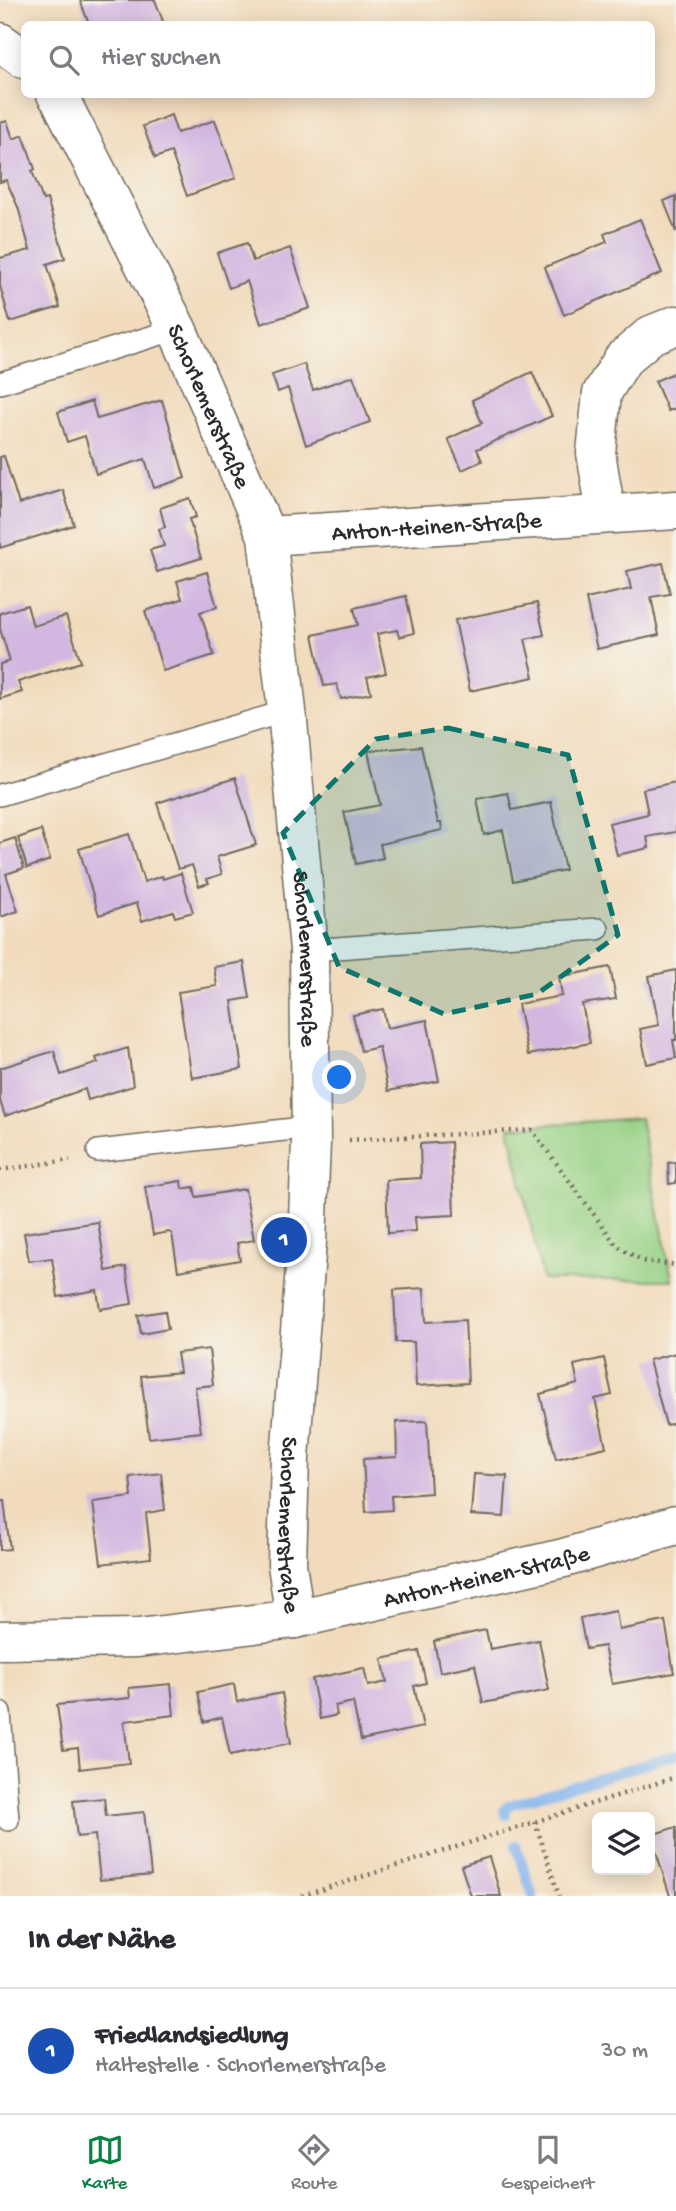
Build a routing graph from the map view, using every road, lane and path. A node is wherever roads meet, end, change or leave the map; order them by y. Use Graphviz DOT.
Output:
graph roads {
  1 [pos="0,42"];
  2 [pos="21,57"];
  3 [pos="59,98"];
  4 [pos="676,326"];
  5 [pos="177,329"];
  6 [pos="0,383"];
  7 [pos="676,510"];
  8 [pos="606,513"];
  9 [pos="267,536"];
  10 [pos="287,711"];
  11 [pos="0,795"];
  12 [pos="598,929"];
  13 [pos="309,950"];
  14 [pos="311,1135"];
  15 [pos="97,1151"];
  16 [pos="0,1170"];
  17 [pos="676,1265"];
  18 [pos="676,1525"];
  19 [pos="295,1619"];
  20 [pos="0,1640"];
  21 [pos="0,1713"];
  22 [pos="676,1777"];
  23 [pos="8,1819"];
  24 [pos="535,1822"];
  25 [pos="302,1896"];
  26 [pos="559,1896"];
  1 -- 2 [label="street"];
  3 -- 5 [label="street, Schorlemerstraße"];
  4 -- 8 [label="street"];
  5 -- 6 [label="lane"];
  5 -- 9 [label="street, Schorlemerstraße"];
  7 -- 8 [label="street, Anton-Heinen-Straße"];
  8 -- 9 [label="street, Anton-Heinen-Straße"];
  9 -- 10 [label="street, Schorlemerstraße"];
  10 -- 11 [label="lane"];
  10 -- 13 [label="street, Schorlemerstraße"];
  12 -- 13 [label="lane"];
  13 -- 14 [label="street, Schorlemerstraße"];
  14 -- 15 [label="lane"];
  14 -- 17 [label="path"];
  14 -- 19 [label="street, Schorlemerstraße"];
  15 -- 16 [label="path"];
  18 -- 19 [label="street, Anton-Heinen-Straße"];
  19 -- 20 [label="street, Schorlemerstraße"];
  21 -- 23 [label="lane"];
  22 -- 24 [label="path"];
  24 -- 25 [label="path"];
  24 -- 26 [label="path"];
}
